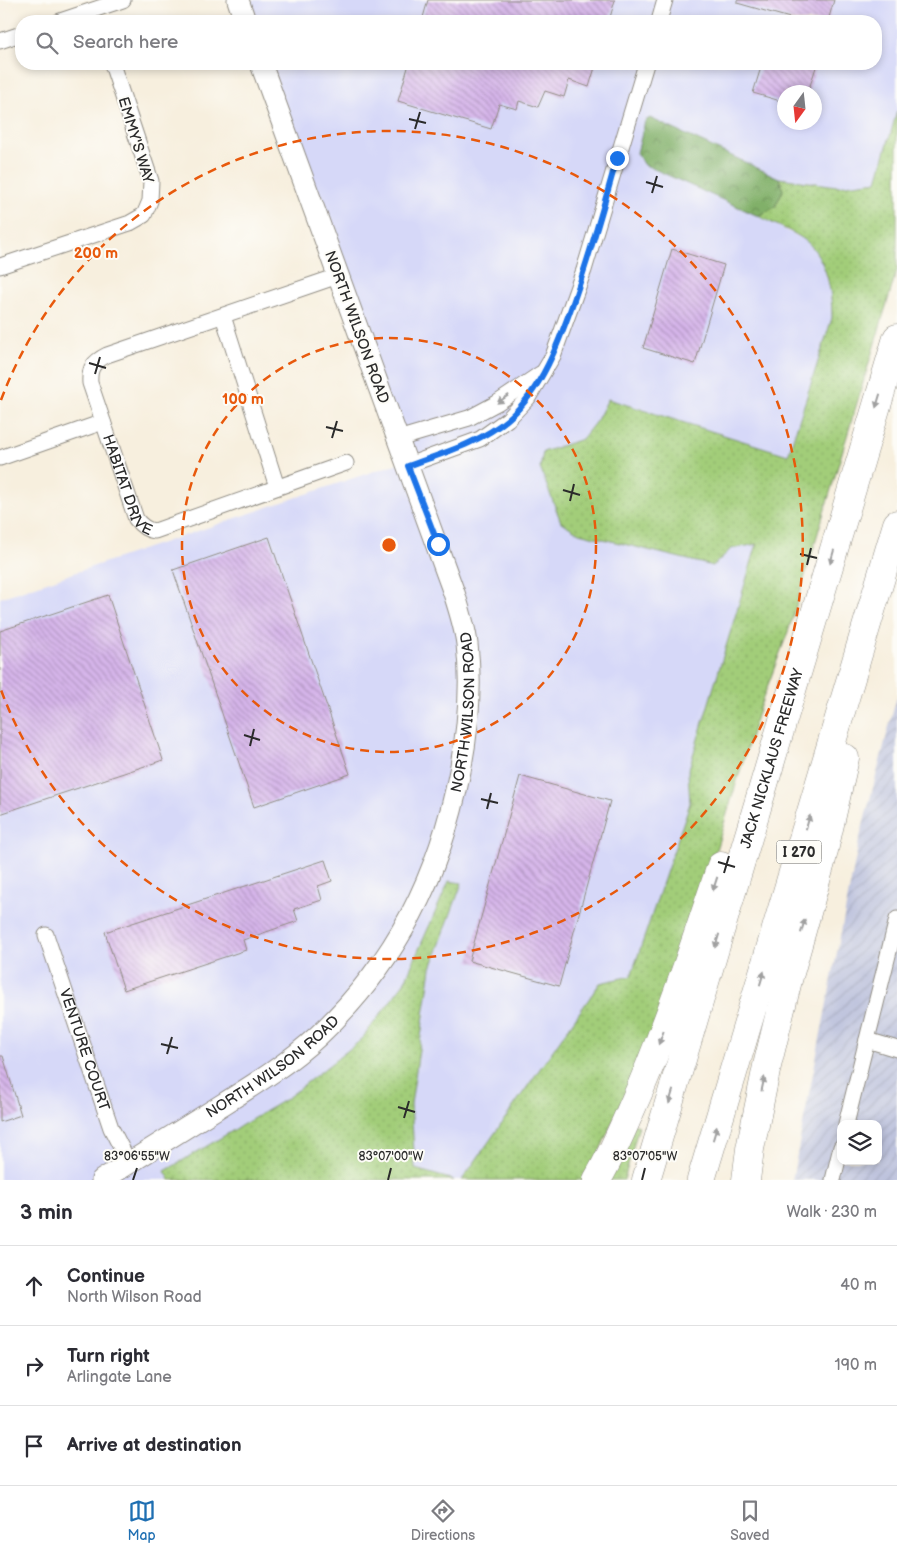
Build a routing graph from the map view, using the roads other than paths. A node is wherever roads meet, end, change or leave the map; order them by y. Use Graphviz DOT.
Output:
graph roads {
  1 [pos="123,0"];
  2 [pos="238,0"];
  3 [pos="665,0"];
  4 [pos="97,15"];
  5 [pos="243,15"];
  6 [pos="661,15"];
  7 [pos="15,36"];
  8 [pos="0,41"];
  9 [pos="114,70"];
  10 [pos="262,70"];
  11 [pos="644,70"];
  12 [pos="0,266"];
  13 [pos="338,276"];
  14 [pos="223,316"];
  15 [pos="897,338"];
  16 [pos="544,372"];
  17 [pos="103,422"];
  18 [pos="398,439"];
  19 [pos="0,458"];
  20 [pos="346,463"];
  21 [pos="408,466"];
  22 [pos="277,487"];
  23 [pos="897,524"];
  24 [pos="897,535"];
  25 [pos="812,626"];
  26 [pos="897,919"];
  27 [pos="46,934"];
  28 [pos="867,1040"];
  29 [pos="897,1049"];
  30 [pos="847,1120"];
  31 [pos="129,1163"];
  32 [pos="837,1165"];
  33 [pos="102,1180"];
  34 [pos="597,1180"];
  35 [pos="646,1180"];
  36 [pos="701,1180"];
  37 [pos="746,1180"];
  38 [pos="834,1180"];
  1 -- 4 [label="street"];
  2 -- 5 [label="main road"];
  3 -- 6 [label="street"];
  7 -- 8 [label="street"];
  9 -- 12 [label="street, EMMY'S WAY"];
  10 -- 13 [label="main road, NORTH WILSON ROAD"];
  11 -- 16 [label="street"];
  13 -- 14 [label="street, HABITAT DRIVE"];
  13 -- 18 [label="main road, NORTH WILSON ROAD"];
  14 -- 17 [label="street, HABITAT DRIVE"];
  14 -- 22 [label="street"];
  15 -- 25 [label="highway, JACK NICKLAUS FREEWAY, one-way"];
  16 -- 18 [label="street, one-way"];
  16 -- 21 [label="street"];
  17 -- 19 [label="street, HABITAT DRIVE"];
  17 -- 22 [label="street, HABITAT DRIVE"];
  18 -- 21 [label="main road, NORTH WILSON ROAD"];
  20 -- 22 [label="street, HABITAT DRIVE"];
  21 -- 31 [label="main road, NORTH WILSON ROAD"];
  36 -- 23 [label="highway, I 270, one-way"];
  37 -- 24 [label="highway, one-way"];
  25 -- 34 [label="highway, one-way"];
  25 -- 35 [label="highway, JACK NICKLAUS FREEWAY, one-way"];
  26 -- 28 [label="street"];
  27 -- 31 [label="street, VENTURE COURT"];
  28 -- 29 [label="street"];
  28 -- 30 [label="street"];
  31 -- 33 [label="main road, NORTH WILSON ROAD"];
  32 -- 38 [label="street"];
}
